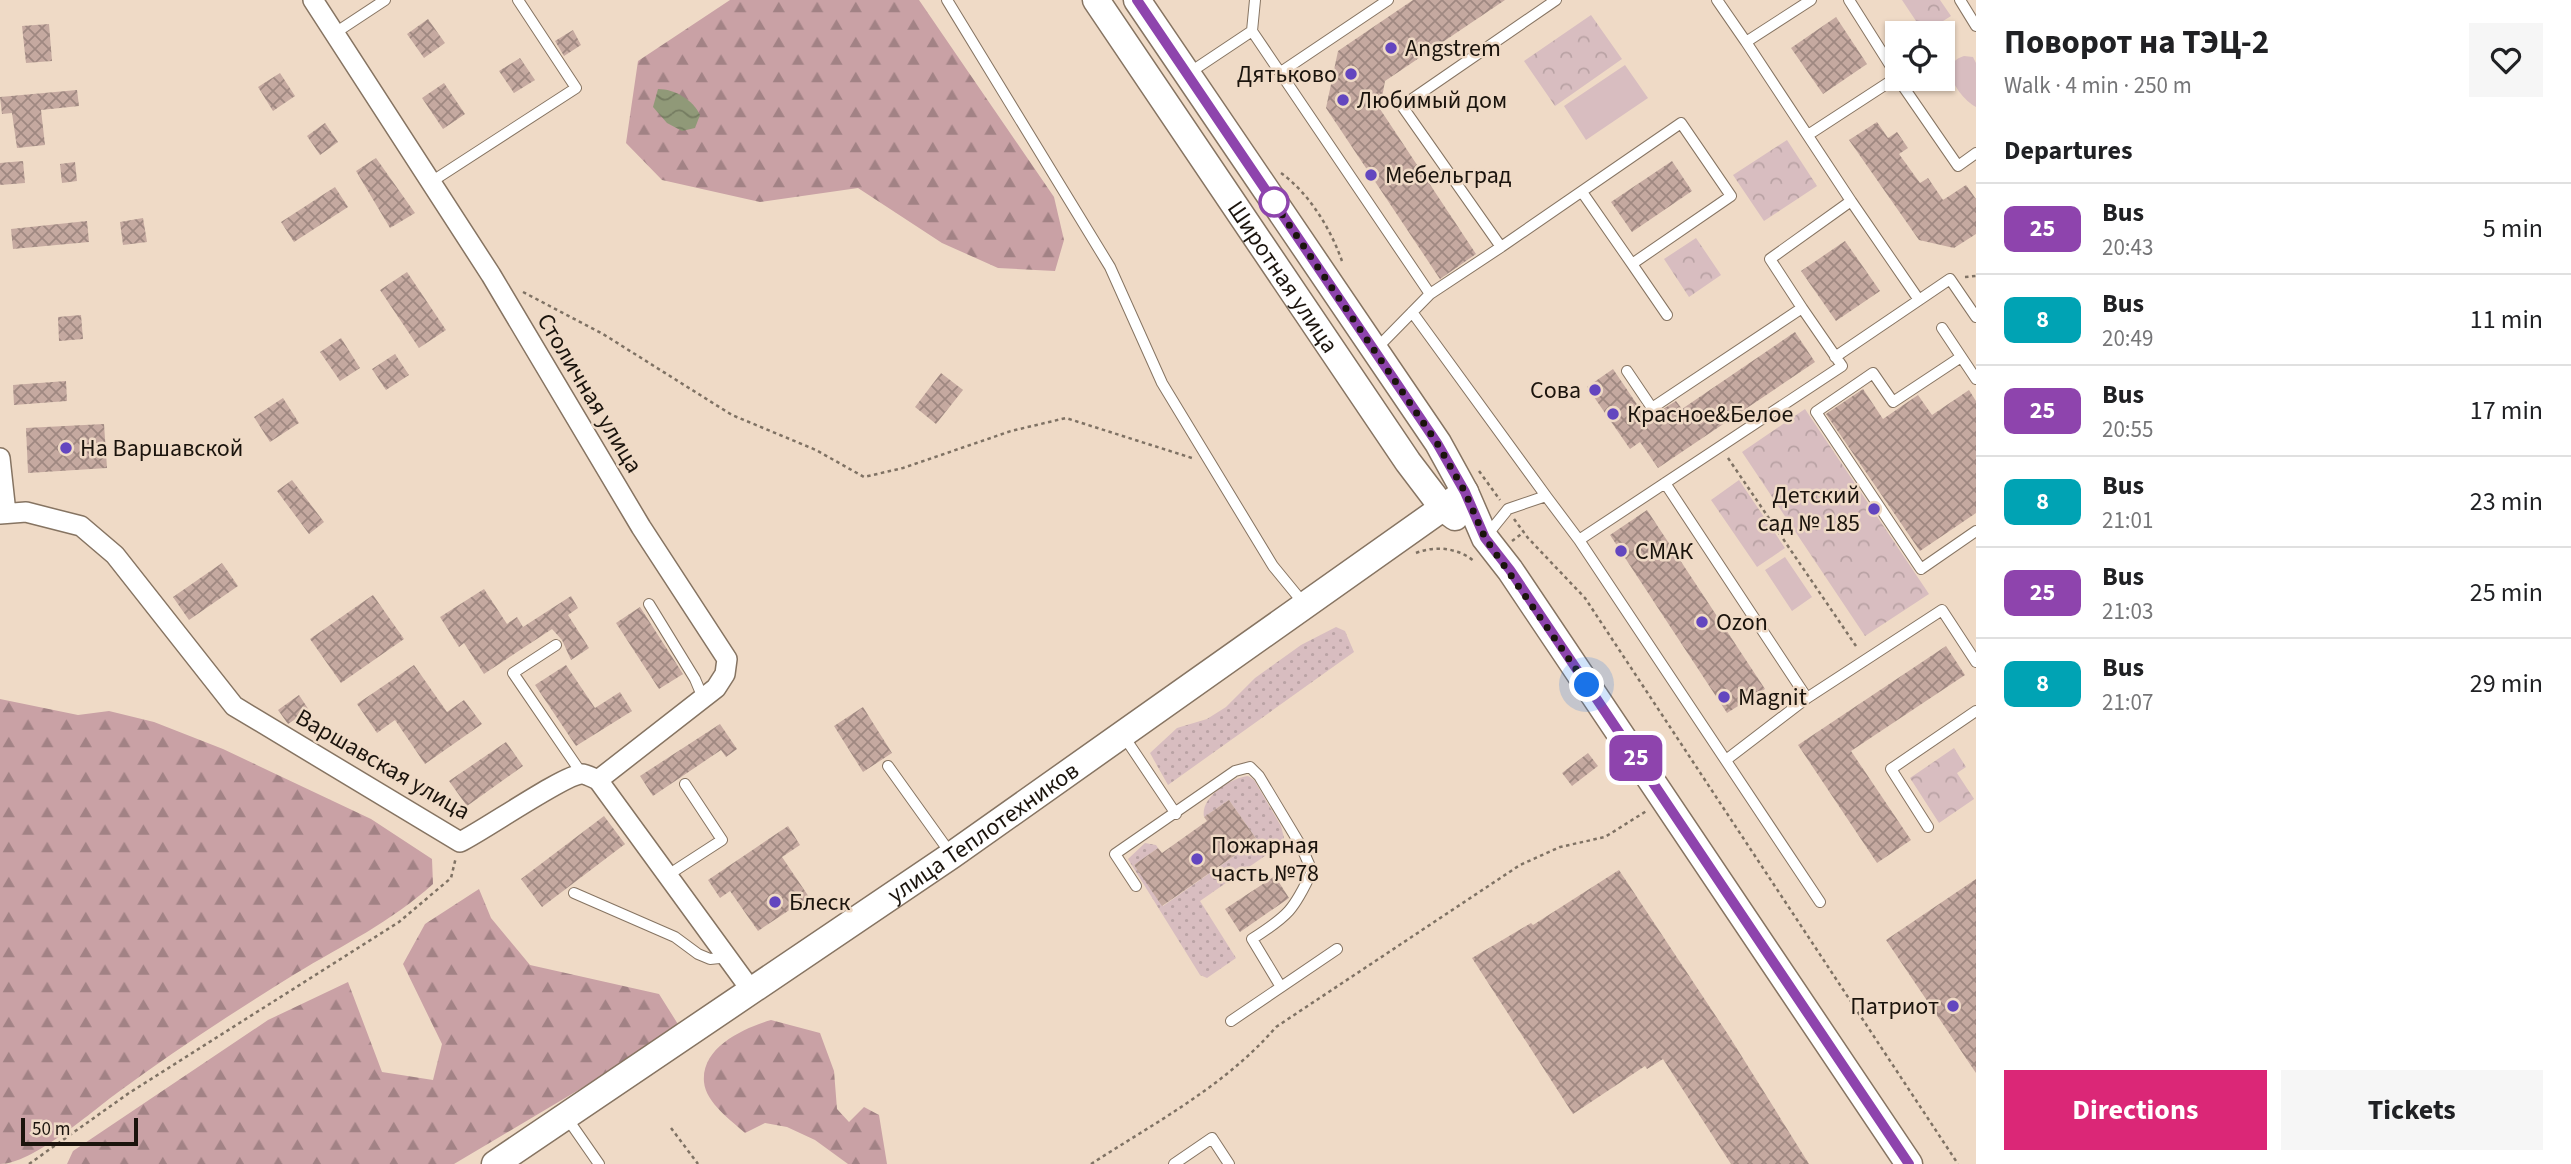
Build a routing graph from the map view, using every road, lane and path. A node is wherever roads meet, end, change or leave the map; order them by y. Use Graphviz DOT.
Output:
graph roads {
  1 [pos="313,0"];
  2 [pos="385,0"];
  3 [pos="518,0"];
  4 [pos="947,0"];
  5 [pos="1096,0"];
  6 [pos="1137,0"];
  7 [pos="1255,0"];
  8 [pos="1388,0"];
  9 [pos="1556,0"];
  10 [pos="1717,0"];
  11 [pos="1811,0"];
  12 [pos="1849,0"];
  13 [pos="1960,0"];
  14 [pos="1976,26"];
  15 [pos="1252,31"];
  16 [pos="335,33"];
  17 [pos="1746,42"];
  18 [pos="1885,58"];
  19 [pos="1281,72"];
  20 [pos="1187,74"];
  21 [pos="1885,85"];
  22 [pos="1907,91"];
  23 [pos="1808,135"];
  24 [pos="1976,153"];
  25 [pos="1279,171"];
  26 [pos="431,182"];
  27 [pos="1582,192"];
  28 [pos="1851,201"];
  29 [pos="1501,247"];
  30 [pos="1632,264"];
  31 [pos="1345,269"];
  32 [pos="491,275"];
  33 [pos="1430,294"];
  34 [pos="1919,300"];
  35 [pos="1802,307"];
  36 [pos="1412,312"];
  37 [pos="1667,315"];
  38 [pos="1976,317"];
  39 [pos="1942,328"];
  40 [pos="1375,350"];
  41 [pos="1961,356"];
  42 [pos="1835,357"];
  43 [pos="1627,371"];
  44 [pos="1976,379"];
  45 [pos="1720,446"];
  46 [pos="0,458"];
  47 [pos="1212,464"];
  48 [pos="1475,466"];
  49 [pos="1665,483"];
  50 [pos="1465,492"];
  51 [pos="1546,496"];
  52 [pos="1443,508"];
  53 [pos="1508,509"];
  54 [pos="3,513"];
  55 [pos="1976,531"];
  56 [pos="1524,532"];
  57 [pos="1579,540"];
  58 [pos="1490,545"];
  59 [pos="1413,555"];
  60 [pos="649,604"];
  61 [pos="1306,605"];
  62 [pos="556,645"];
  63 [pos="1865,660"];
  64 [pos="1976,662"];
  65 [pos="703,698"];
  66 [pos="1807,698"];
  67 [pos="1976,711"];
  68 [pos="1123,735"];
  69 [pos="1726,760"];
  70 [pos="888,766"];
  71 [pos="590,777"];
  72 [pos="685,784"];
  73 [pos="1663,800"];
  74 [pos="1176,814"];
  75 [pos="1928,827"];
  76 [pos="460,842"];
  77 [pos="952,855"];
  78 [pos="668,874"];
  79 [pos="1136,886"];
  80 [pos="573,893"];
  81 [pos="1820,902"];
  82 [pos="1336,949"];
  83 [pos="729,957"];
  84 [pos="1281,987"];
  85 [pos="751,990"];
  86 [pos="1231,1021"];
  87 [pos="565,1116"];
  88 [pos="671,1128"];
  89 [pos="29,1164"];
  90 [pos="495,1164"];
  91 [pos="599,1164"];
  92 [pos="698,1164"];
  93 [pos="1091,1164"];
  94 [pos="1174,1164"];
  95 [pos="1229,1164"];
  96 [pos="1909,1164"];
  97 [pos="1958,1164"];
  1 -- 16 [label="street, Столичная улица"];
  2 -- 16 [label="lane"];
  3 -- 26 [label="lane"];
  4 -- 47 [label="lane"];
  5 -- 52 [label="main road, Широтная улица"];
  6 -- 20 [label="main road, Широтная улица"];
  7 -- 15 [label="lane"];
  8 -- 19 [label="lane"];
  9 -- 29 [label="lane"];
  10 -- 17 [label="lane"];
  11 -- 17 [label="lane"];
  12 -- 18 [label="lane"];
  13 -- 14 [label="lane"];
  15 -- 19 [label="lane"];
  15 -- 20 [label="lane"];
  16 -- 26 [label="street, Столичная улица"];
  17 -- 23 [label="lane"];
  19 -- 33 [label="lane"];
  20 -- 40 [label="main road, Широтная улица"];
  21 -- 23 [label="lane"];
  22 -- 24 [label="lane"];
  23 -- 28 [label="lane"];
  25 -- 31 [label="path"];
  26 -- 32 [label="street, Столичная улица"];
  27 -- 29 [label="lane"];
  27 -- 30 [label="lane"];
  27 -- 30 [label="lane"];
  28 -- 34 [label="lane"];
  28 -- 35 [label="lane"];
  29 -- 33 [label="lane"];
  30 -- 37 [label="lane"];
  32 -- 47 [label="path"];
  32 -- 65 [label="street, Столичная улица"];
  33 -- 36 [label="lane"];
  34 -- 38 [label="lane"];
  34 -- 42 [label="lane"];
  35 -- 42 [label="lane"];
  35 -- 43 [label="lane"];
  36 -- 40 [label="lane"];
  36 -- 51 [label="lane"];
  39 -- 41 [label="lane"];
  40 -- 50 [label="main road, Широтная улица"];
  41 -- 44 [label="lane"];
  41 -- 55 [label="lane"];
  42 -- 45 [label="lane"];
  45 -- 49 [label="lane"];
  45 -- 63 [label="path"];
  46 -- 54 [label="street"];
  47 -- 61 [label="lane"];
  48 -- 53 [label="path"];
  49 -- 57 [label="lane"];
  49 -- 66 [label="lane"];
  50 -- 52 [label="main road, улица Теплотехников"];
  50 -- 58 [label="main road, Широтная улица"];
  51 -- 53 [label="lane"];
  51 -- 57 [label="lane"];
  52 -- 58 [label="main road, Широтная улица"];
  52 -- 61 [label="main road, улица Теплотехников"];
  53 -- 56 [label="path"];
  53 -- 58 [label="lane"];
  54 -- 76 [label="street, Варшавская улица"];
  56 -- 58 [label="path"];
  56 -- 97 [label="path"];
  57 -- 69 [label="lane"];
  58 -- 59 [label="path"];
  58 -- 73 [label="main road, Широтная улица"];
  60 -- 65 [label="lane"];
  61 -- 68 [label="main road, улица Теплотехников"];
  62 -- 71 [label="lane"];
  63 -- 64 [label="lane"];
  63 -- 66 [label="lane"];
  65 -- 71 [label="street, Столичная улица"];
  66 -- 69 [label="lane"];
  67 -- 75 [label="lane"];
  68 -- 74 [label="lane"];
  68 -- 77 [label="main road, улица Теплотехников"];
  69 -- 81 [label="lane"];
  70 -- 77 [label="lane"];
  71 -- 76 [label="street, Варшавская улица"];
  71 -- 78 [label="street"];
  72 -- 78 [label="lane"];
  73 -- 93 [label="path"];
  73 -- 96 [label="main road, Широтная улица"];
  74 -- 79 [label="lane"];
  74 -- 84 [label="lane"];
  76 -- 89 [label="path"];
  77 -- 85 [label="main road, улица Теплотехников"];
  78 -- 83 [label="street"];
  80 -- 83 [label="lane"];
  82 -- 84 [label="lane"];
  83 -- 85 [label="street"];
  84 -- 86 [label="lane"];
  85 -- 87 [label="main road, улица Теплотехников"];
  87 -- 90 [label="main road, улица Теплотехников"];
  87 -- 91 [label="lane"];
  88 -- 92 [label="path"];
  94 -- 95 [label="lane"];
}
